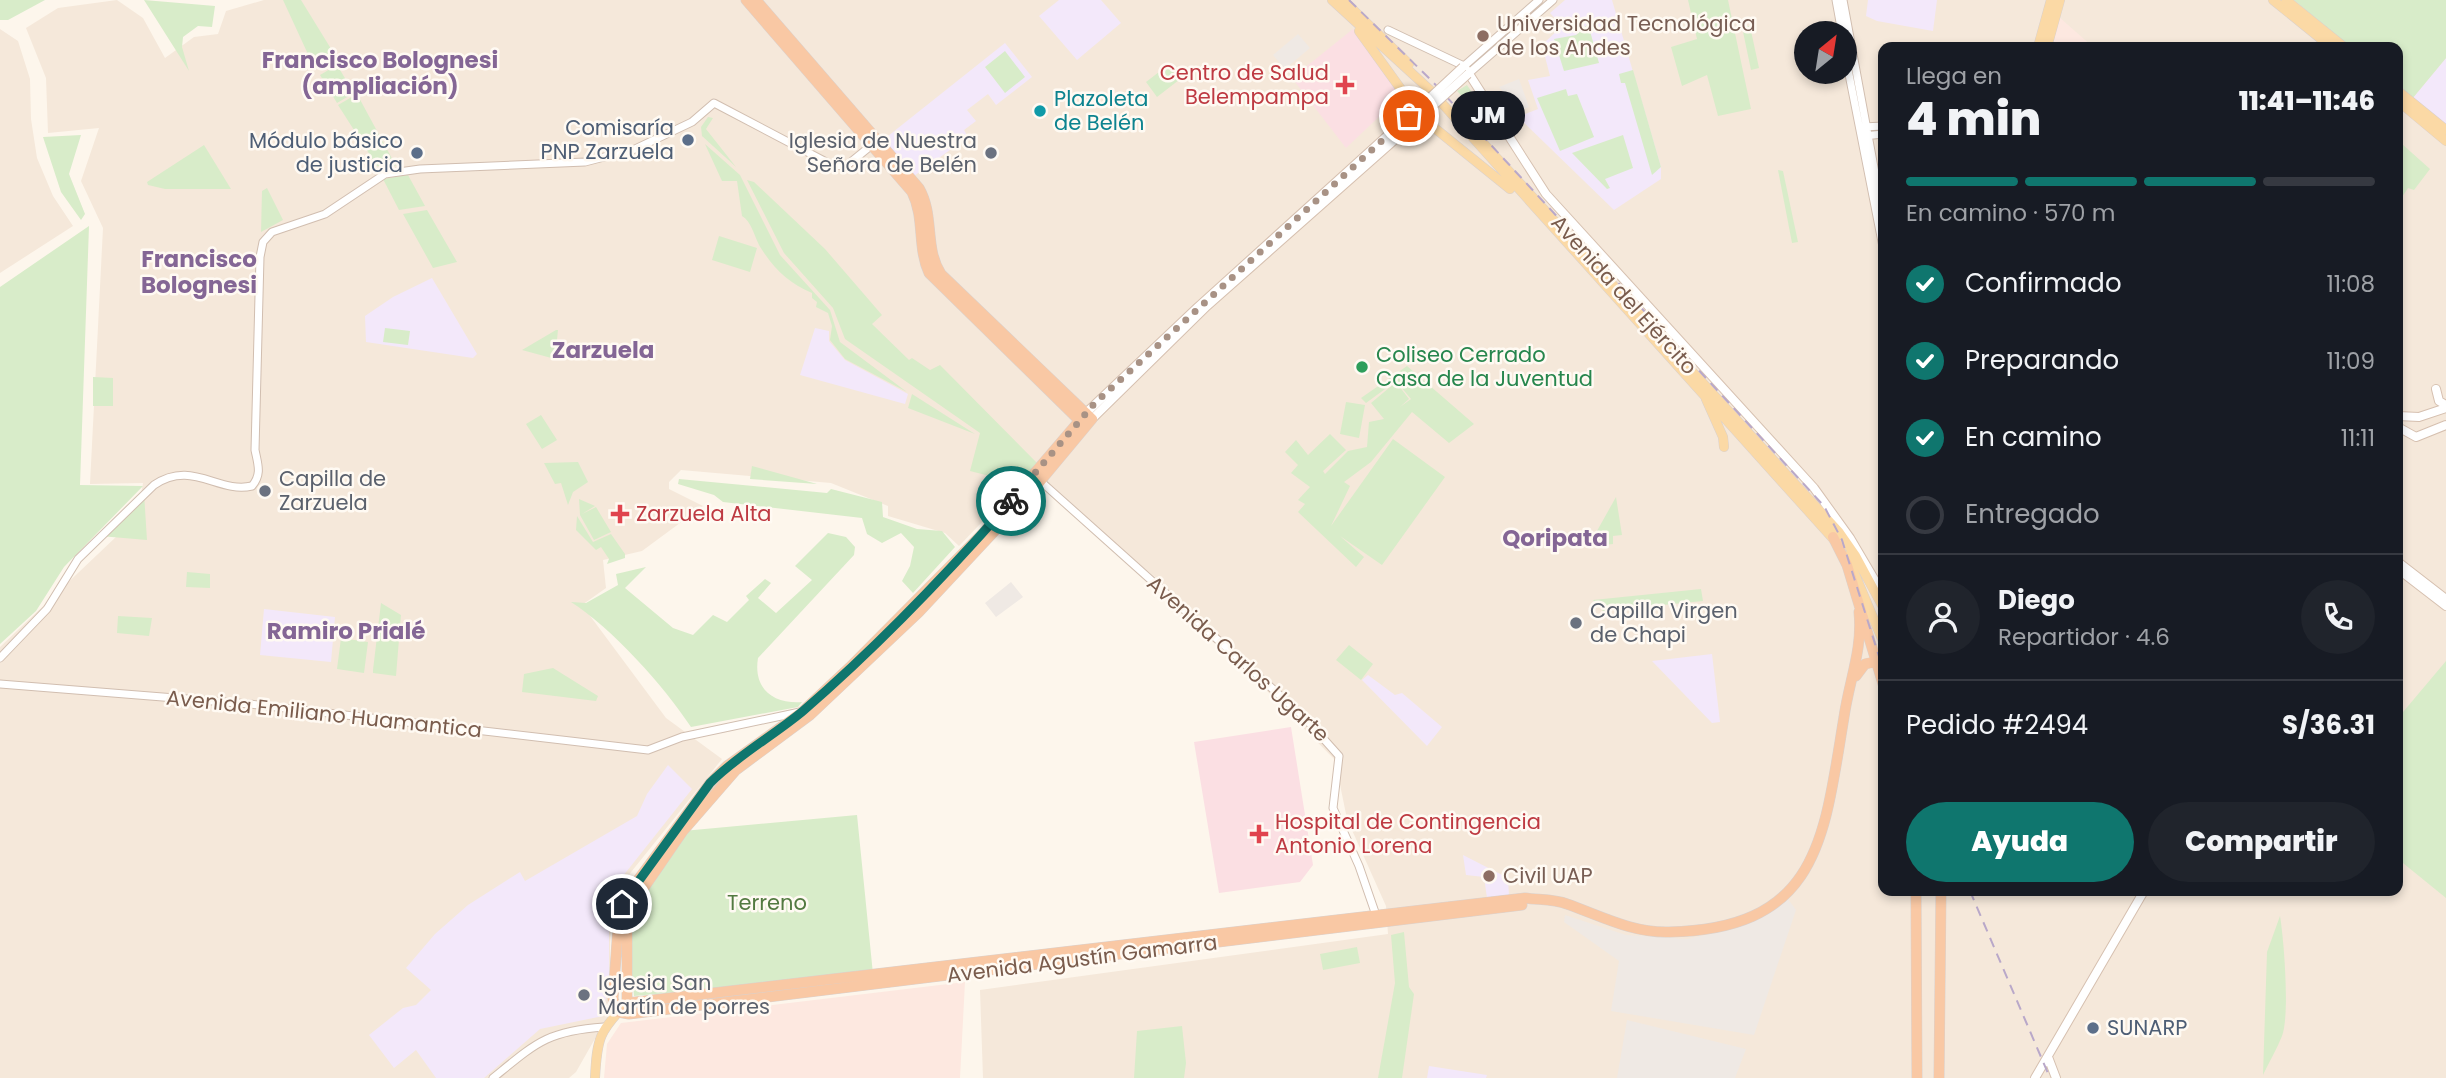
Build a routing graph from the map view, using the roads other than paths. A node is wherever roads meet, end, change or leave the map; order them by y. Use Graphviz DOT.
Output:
graph roads {
  1 [pos="746,0"];
  2 [pos="756,0"];
  3 [pos="1332,0"];
  4 [pos="1343,0"];
  5 [pos="1539,0"];
  6 [pos="1553,0"];
  7 [pos="1836,0"];
  8 [pos="1843,0"];
  9 [pos="2051,0"];
  10 [pos="2060,0"];
  11 [pos="2273,0"];
  12 [pos="2286,0"];
  13 [pos="1348,16"];
  14 [pos="1840,21"];
  15 [pos="1388,30"];
  16 [pos="2039,42"];
  17 [pos="2048,42"];
  18 [pos="2325,42"];
  19 [pos="2338,42"];
  20 [pos="1466,70"];
  21 [pos="1852,84"];
  22 [pos="2403,95"];
  23 [pos="2403,105"];
  24 [pos="1420,112"];
  25 [pos="1878,126"];
  26 [pos="1862,127"];
  27 [pos="2446,130"];
  28 [pos="1878,134"];
  29 [pos="1863,136"];
  30 [pos="2446,141"];
  31 [pos="875,143"];
  32 [pos="1878,196"];
  33 [pos="1532,206"];
  34 [pos="1878,219"];
  35 [pos="2435,389"];
  36 [pos="1706,397"];
  37 [pos="2446,407"];
  38 [pos="1086,420"];
  39 [pos="2403,421"];
  40 [pos="2403,423"];
  41 [pos="2446,425"];
  42 [pos="1724,447"];
  43 [pos="1037,478"];
  44 [pos="1833,537"];
  45 [pos="2403,566"];
  46 [pos="2403,573"];
  47 [pos="1871,586"];
  48 [pos="1878,587"];
  49 [pos="1878,592"];
  50 [pos="1878,598"];
  51 [pos="2446,599"];
  52 [pos="2446,606"];
  53 [pos="1859,612"];
  54 [pos="1878,628"];
  55 [pos="0,658"];
  56 [pos="1877,660"];
  57 [pos="0,684"];
  58 [pos="1851,686"];
  59 [pos="806,714"];
  60 [pos="1916,896"];
  61 [pos="1941,896"];
  62 [pos="2141,896"];
  63 [pos="1377,918"];
  64 [pos="620,1009"];
  65 [pos="604,1027"];
  66 [pos="2048,1057"];
  67 [pos="2039,1076"];
  68 [pos="493,1078"];
  69 [pos="595,1078"];
  70 [pos="1917,1078"];
  71 [pos="1939,1078"];
  72 [pos="2056,1078"];
  1 -- 31 [label="highway"];
  2 -- 31 [label="highway"];
  3 -- 13 [label="main road, Avenida del Ejército"];
  4 -- 47 [label="main road, Avenida del Ejército"];
  5 -- 20 [label="street"];
  6 -- 20 [label="street"];
  7 -- 14 [label="street"];
  8 -- 26 [label="street"];
  9 -- 16 [label="main road"];
  10 -- 17 [label="main road"];
  11 -- 18 [label="main road"];
  12 -- 19 [label="main road"];
  13 -- 24 [label="main road"];
  13 -- 33 [label="main road, Avenida del Ejército"];
  15 -- 20 [label="street"];
  20 -- 24 [label="main road, bridge"];
  20 -- 48 [label="main road, Avenida del Ejército"];
  21 -- 26 [label="street"];
  22 -- 27 [label="main road"];
  23 -- 30 [label="main road"];
  24 -- 33 [label="main road"];
  24 -- 38 [label="main road"];
  25 -- 26 [label="street"];
  26 -- 29 [label="street"];
  28 -- 29 [label="street"];
  29 -- 32 [label="street"];
  29 -- 34 [label="street"];
  31 -- 38 [label="highway"];
  31 -- 55 [label="street"];
  33 -- 36 [label="main road, Avenida del Ejército"];
  35 -- 37 [label="main road"];
  36 -- 42 [label="main road"];
  36 -- 44 [label="main road, Avenida del Ejército"];
  37 -- 39 [label="main road"];
  38 -- 43 [label="highway"];
  38 -- 43 [label="highway"];
  40 -- 41 [label="main road"];
  43 -- 59 [label="highway"];
  43 -- 63 [label="street, Avenida Carlos Ugarte"];
  44 -- 53 [label="highway"];
  44 -- 54 [label="main road, Avenida del Ejército"];
  45 -- 51 [label="main road"];
  46 -- 52 [label="main road"];
  47 -- 49 [label="main road"];
  47 -- 50 [label="main road, Avenida del Ejército"];
  53 -- 56 [label="highway"];
  53 -- 58 [label="highway, Avenida Agustín Gamarra"];
  56 -- 58 [label="highway"];
  57 -- 59 [label="street, Avenida Emiliano Huamantica"];
  58 -- 63 [label="highway, Avenida Agustín Gamarra"];
  59 -- 64 [label="highway"];
  60 -- 70 [label="highway"];
  61 -- 71 [label="highway"];
  62 -- 66 [label="main road"];
  63 -- 64 [label="highway, Avenida Agustín Gamarra"];
  64 -- 65 [label="main road"];
  65 -- 68 [label="street"];
  65 -- 69 [label="main road"];
  66 -- 67 [label="main road"];
  66 -- 72 [label="main road"];
}
